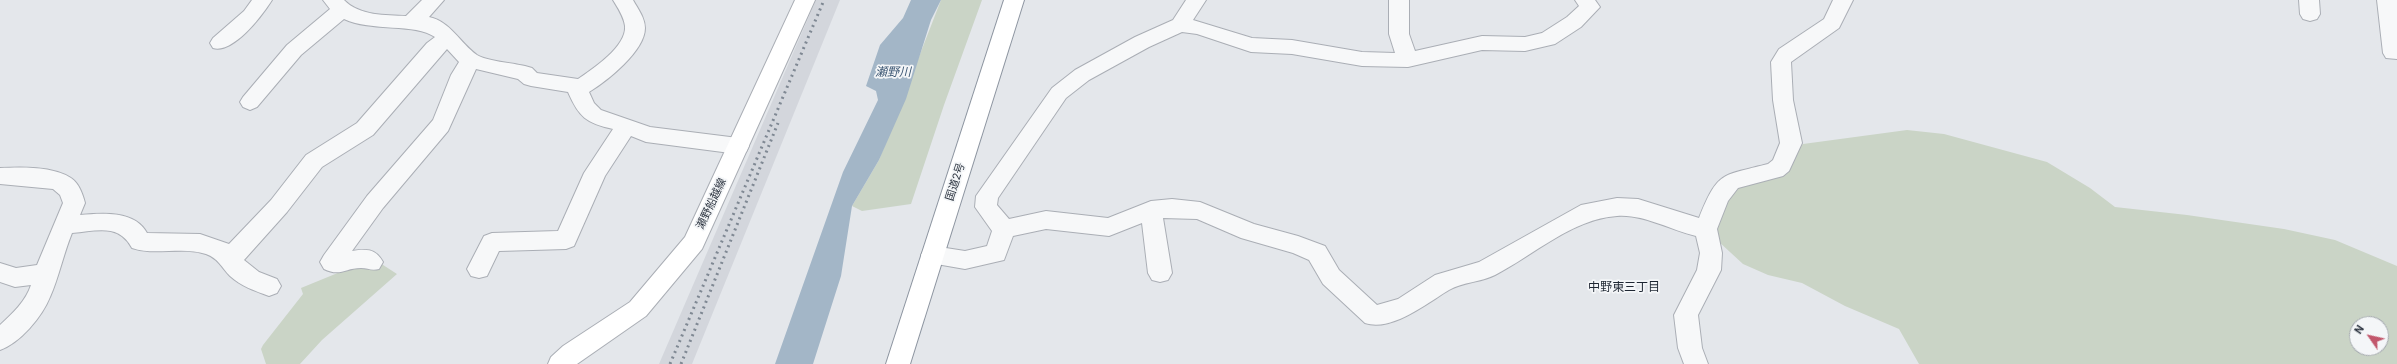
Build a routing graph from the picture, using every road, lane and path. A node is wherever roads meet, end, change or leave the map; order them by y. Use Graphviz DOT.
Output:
graph roads {
  1 [pos="262,0"];
  2 [pos="434,0"];
  3 [pos="624,0"];
  4 [pos="805,0"];
  5 [pos="1014,0"];
  6 [pos="1196,0"];
  7 [pos="1399,0"];
  8 [pos="1585,0"];
  9 [pos="1843,0"];
  10 [pos="2387,0"];
  11 [pos="338,5"];
  12 [pos="412,22"];
  13 [pos="1180,25"];
  14 [pos="448,38"];
  15 [pos="220,43"];
  16 [pos="2393,53"];
  17 [pos="1408,60"];
  18 [pos="471,61"];
  19 [pos="579,90"];
  20 [pos="250,102"];
  21 [pos="627,125"];
  22 [pos="738,146"];
  23 [pos="0,176"];
  24 [pos="1151,210"];
  25 [pos="66,225"];
  26 [pos="1004,229"];
  27 [pos="1706,229"];
  28 [pos="933,255"];
  29 [pos="231,258"];
  30 [pos="372,262"];
  31 [pos="479,269"];
  32 [pos="0,272"];
  33 [pos="1160,273"];
  34 [pos="47,274"];
  35 [pos="270,286"];
  36 [pos="0,340"];
  37 [pos="560,364"];
  38 [pos="898,364"];
  39 [pos="1696,364"];
  1 -- 15 [label="street"];
  2 -- 12 [label="street"];
  3 -- 19 [label="street"];
  4 -- 22 [label="main road, 瀬野船越線"];
  5 -- 28 [label="main road, 国道2号"];
  6 -- 13 [label="street"];
  7 -- 17 [label="street"];
  8 -- 17 [label="street"];
  9 -- 27 [label="street"];
  10 -- 16 [label="street"];
  11 -- 12 [label="street"];
  11 -- 20 [label="street"];
  12 -- 14 [label="street"];
  13 -- 17 [label="street"];
  13 -- 26 [label="street"];
  14 -- 18 [label="street"];
  14 -- 29 [label="street"];
  18 -- 19 [label="street"];
  18 -- 30 [label="street"];
  19 -- 21 [label="street"];
  21 -- 22 [label="street"];
  21 -- 31 [label="street"];
  22 -- 37 [label="main road, 瀬野船越線"];
  23 -- 25 [label="street"];
  24 -- 26 [label="street"];
  24 -- 27 [label="street"];
  24 -- 33 [label="street"];
  25 -- 29 [label="street"];
  25 -- 34 [label="street"];
  26 -- 28 [label="street"];
  27 -- 39 [label="street"];
  28 -- 38 [label="main road, 国道2号"];
  29 -- 35 [label="street"];
  32 -- 34 [label="street"];
  34 -- 36 [label="street"];
}
